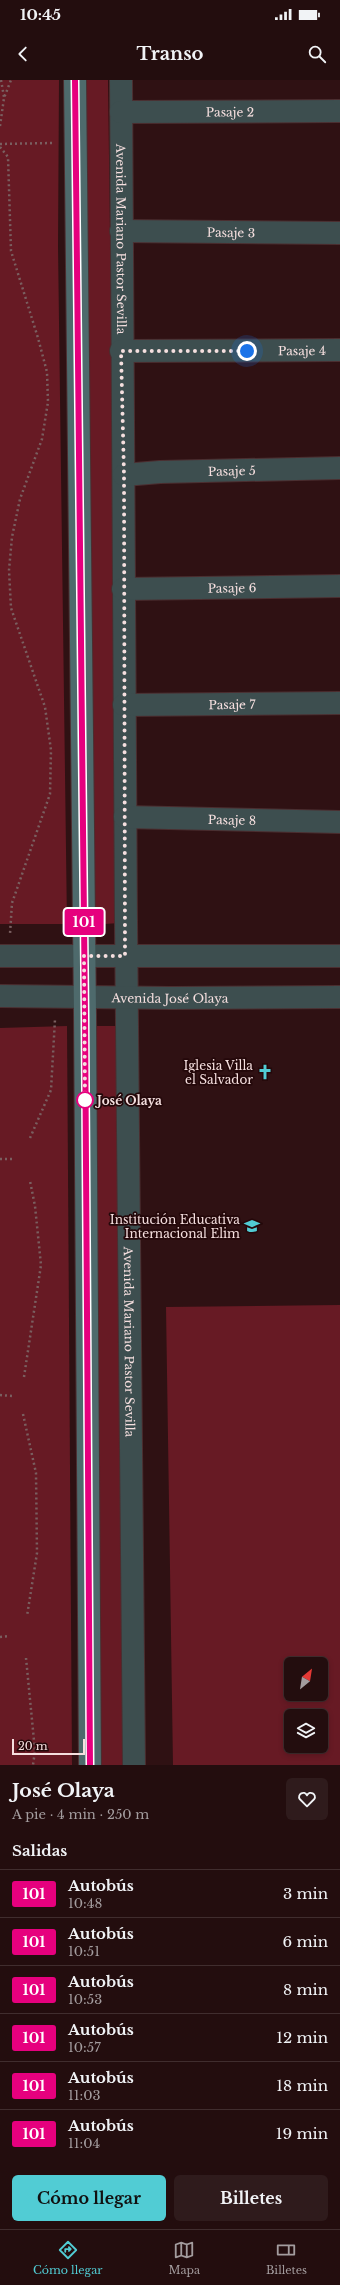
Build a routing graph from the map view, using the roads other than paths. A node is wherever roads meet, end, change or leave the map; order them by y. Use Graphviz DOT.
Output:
graph roads {
  1 [pos="74,80"];
  2 [pos="121,80"];
  3 [pos="340,111"];
  4 [pos="121,112"];
  5 [pos="121,230"];
  6 [pos="340,233"];
  7 [pos="340,350"];
  8 [pos="121,351"];
  9 [pos="340,468"];
  10 [pos="124,475"];
  11 [pos="340,586"];
  12 [pos="123,589"];
  13 [pos="340,704"];
  14 [pos="124,705"];
  15 [pos="125,817"];
  16 [pos="340,822"];
  17 [pos="0,956"];
  18 [pos="84,956"];
  19 [pos="125,956"];
  20 [pos="340,956"];
  21 [pos="0,996"];
  22 [pos="84,997"];
  23 [pos="340,997"];
  24 [pos="126,998"];
  25 [pos="90,1765"];
  26 [pos="134,1765"];
  1 -- 18 [label="main road"];
  2 -- 4 [label="street, Avenida Mariano Pastor Sevilla"];
  3 -- 4 [label="street, Pasaje 2"];
  4 -- 5 [label="street, Avenida Mariano Pastor Sevilla"];
  5 -- 6 [label="street, Pasaje 3"];
  5 -- 8 [label="street, Avenida Mariano Pastor Sevilla"];
  7 -- 8 [label="street, Pasaje 4"];
  8 -- 10 [label="street, Avenida Mariano Pastor Sevilla"];
  9 -- 10 [label="street, Pasaje 5"];
  10 -- 12 [label="street, Avenida Mariano Pastor Sevilla"];
  11 -- 12 [label="street, Pasaje 6"];
  12 -- 14 [label="street, Avenida Mariano Pastor Sevilla"];
  13 -- 14 [label="street, Pasaje 7"];
  14 -- 15 [label="street, Avenida Mariano Pastor Sevilla"];
  15 -- 16 [label="street, Pasaje 8"];
  15 -- 19 [label="street, Avenida Mariano Pastor Sevilla"];
  17 -- 18 [label="street"];
  18 -- 19 [label="street"];
  18 -- 22 [label="main road"];
  19 -- 20 [label="street"];
  19 -- 24 [label="street, Avenida Mariano Pastor Sevilla"];
  21 -- 22 [label="street, Avenida José Olaya"];
  22 -- 24 [label="street, Avenida José Olaya"];
  22 -- 25 [label="main road"];
  23 -- 24 [label="street, Avenida José Olaya"];
  24 -- 26 [label="street, Avenida Mariano Pastor Sevilla"];
}
